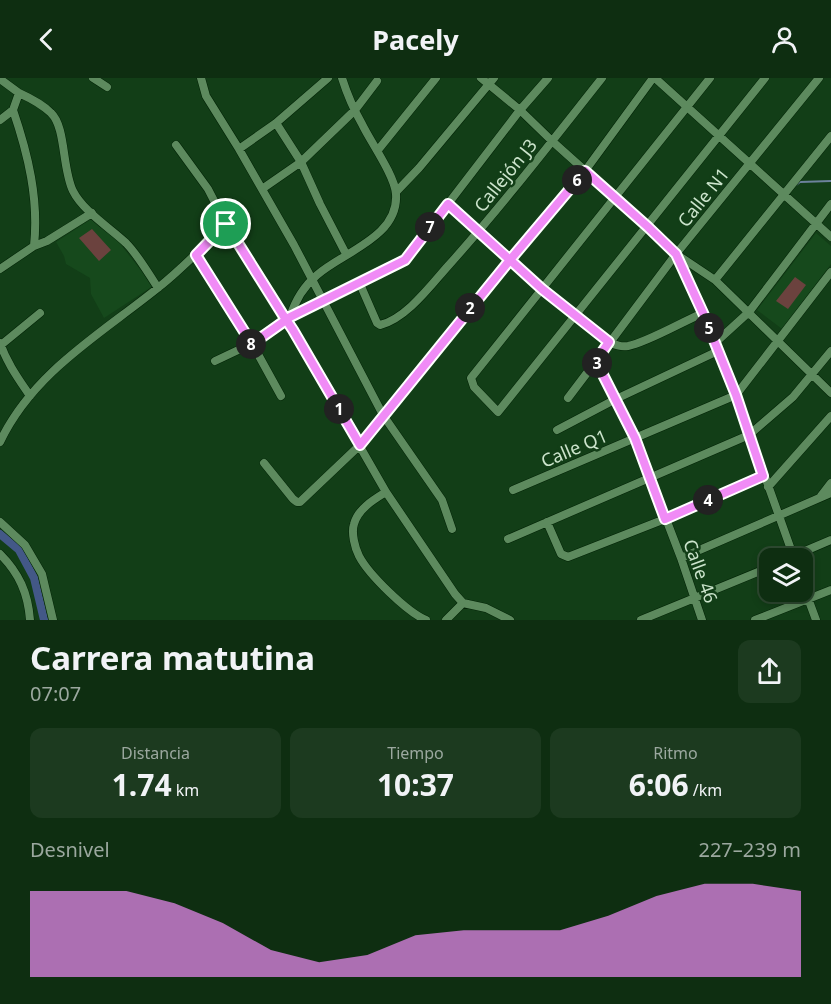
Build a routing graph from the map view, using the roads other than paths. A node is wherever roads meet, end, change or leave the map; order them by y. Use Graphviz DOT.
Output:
graph roads {
  1 [pos="93,78"];
  2 [pos="201,78"];
  3 [pos="328,78"];
  4 [pos="342,78"];
  5 [pos="436,78"];
  6 [pos="481,78"];
  7 [pos="548,78"];
  8 [pos="602,78"];
  9 [pos="654,78"];
  10 [pos="710,78"];
  11 [pos="765,78"];
  12 [pos="819,78"];
  13 [pos="0,79"];
  14 [pos="377,79"];
  15 [pos="491,81"];
  16 [pos="107,87"];
  17 [pos="19,93"];
  18 [pos="686,106"];
  19 [pos="13,110"];
  20 [pos="356,110"];
  21 [pos="520,110"];
  22 [pos="0,119"];
  23 [pos="276,123"];
  24 [pos="719,136"];
  25 [pos="831,136"];
  26 [pos="552,141"];
  27 [pos="176,145"];
  28 [pos="239,149"];
  29 [pos="378,150"];
  30 [pos="301,162"];
  31 [pos="749,164"];
  32 [pos="585,171"];
  33 [pos="262,189"];
  34 [pos="396,192"];
  35 [pos="784,195"];
  36 [pos="614,197"];
  37 [pos="448,204"];
  38 [pos="831,204"];
  39 [pos="92,213"];
  40 [pos="226,224"];
  41 [pos="816,224"];
  42 [pos="648,227"];
  43 [pos="479,232"];
  44 [pos="831,237"];
  45 [pos="34,246"];
  46 [pos="346,254"];
  47 [pos="676,254"];
  48 [pos="196,255"];
  49 [pos="510,260"];
  50 [pos="0,268"];
  51 [pos="831,272"];
  52 [pos="716,280"];
  53 [pos="311,281"];
  54 [pos="360,284"];
  55 [pos="158,288"];
  56 [pos="542,289"];
  57 [pos="324,302"];
  58 [pos="749,312"];
  59 [pos="40,313"];
  60 [pos="703,313"];
  61 [pos="577,316"];
  62 [pos="288,318"];
  63 [pos="778,340"];
  64 [pos="609,342"];
  65 [pos="0,344"];
  66 [pos="252,344"];
  67 [pos="717,347"];
  68 [pos="831,351"];
  69 [pos="215,361"];
  70 [pos="596,361"];
  71 [pos="812,374"];
  72 [pos="831,393"];
  73 [pos="736,395"];
  74 [pos="30,396"];
  75 [pos="281,396"];
  76 [pos="568,398"];
  77 [pos="616,399"];
  78 [pos="383,415"];
  79 [pos="831,416"];
  80 [pos="557,430"];
  81 [pos="749,435"];
  82 [pos="635,438"];
  83 [pos="0,442"];
  84 [pos="360,445"];
  85 [pos="264,463"];
  86 [pos="763,476"];
  87 [pos="649,478"];
  88 [pos="831,483"];
  89 [pos="768,487"];
  90 [pos="513,490"];
  91 [pos="386,492"];
  92 [pos="831,493"];
  93 [pos="821,496"];
  94 [pos="779,515"];
  95 [pos="665,519"];
  96 [pos="0,522"];
  97 [pos="547,522"];
  98 [pos="452,529"];
  99 [pos="508,539"];
  100 [pos="831,540"];
  101 [pos="789,548"];
  102 [pos="813,548"];
  103 [pos="0,554"];
  104 [pos="681,558"];
  105 [pos="759,572"];
  106 [pos="831,590"];
  107 [pos="813,598"];
  108 [pos="695,599"];
  109 [pos="804,602"];
  110 [pos="810,602"];
  111 [pos="463,603"];
  112 [pos="30,620"];
  113 [pos="53,620"];
  114 [pos="426,620"];
  115 [pos="446,620"];
  116 [pos="510,620"];
  117 [pos="641,620"];
  118 [pos="702,620"];
  119 [pos="755,620"];
  120 [pos="816,620"];
  1 -- 16 [label="street"];
  2 -- 28 [label="street"];
  3 -- 23 [label="street"];
  4 -- 20 [label="street"];
  5 -- 29 [label="street"];
  6 -- 15 [label="street"];
  7 -- 21 [label="street"];
  8 -- 26 [label="street, Callejón J3"];
  9 -- 18 [label="street"];
  9 -- 32 [label="street"];
  10 -- 18 [label="street"];
  11 -- 24 [label="street"];
  12 -- 31 [label="street, Calle N1"];
  13 -- 17 [label="street"];
  14 -- 20 [label="street"];
  15 -- 21 [label="street"];
  15 -- 34 [label="street"];
  17 -- 19 [label="street"];
  17 -- 39 [label="street"];
  18 -- 24 [label="street"];
  18 -- 36 [label="street"];
  19 -- 22 [label="street"];
  19 -- 45 [label="street"];
  20 -- 29 [label="street"];
  20 -- 30 [label="street"];
  21 -- 26 [label="street"];
  21 -- 37 [label="street"];
  23 -- 28 [label="street"];
  23 -- 30 [label="street"];
  24 -- 31 [label="street"];
  24 -- 42 [label="street"];
  25 -- 35 [label="street"];
  26 -- 32 [label="street"];
  26 -- 43 [label="street, Callejón J3"];
  27 -- 40 [label="street"];
  28 -- 33 [label="street"];
  29 -- 34 [label="street"];
  30 -- 33 [label="street"];
  30 -- 46 [label="street"];
  31 -- 35 [label="street"];
  31 -- 47 [label="street, Calle N1"];
  32 -- 36 [label="street"];
  32 -- 49 [label="street"];
  33 -- 53 [label="street"];
  34 -- 46 [label="street"];
  35 -- 41 [label="street"];
  35 -- 52 [label="street"];
  36 -- 42 [label="street"];
  36 -- 56 [label="street"];
  37 -- 43 [label="street"];
  37 -- 54 [label="street"];
  38 -- 41 [label="street"];
  39 -- 45 [label="street"];
  39 -- 55 [label="street"];
  40 -- 48 [label="street"];
  40 -- 62 [label="street"];
  41 -- 44 [label="street"];
  41 -- 58 [label="street"];
  42 -- 47 [label="street"];
  42 -- 61 [label="street"];
  43 -- 49 [label="street"];
  43 -- 54 [label="street, Callejón J3"];
  45 -- 50 [label="street"];
  46 -- 53 [label="street"];
  47 -- 52 [label="street"];
  47 -- 60 [label="street"];
  47 -- 64 [label="street, Calle N1"];
  48 -- 55 [label="street"];
  48 -- 66 [label="street"];
  49 -- 56 [label="street"];
  49 -- 78 [label="street"];
  51 -- 63 [label="street, Calle Q1"];
  52 -- 58 [label="street"];
  53 -- 57 [label="street"];
  53 -- 62 [label="street"];
  54 -- 57 [label="street"];
  55 -- 74 [label="street"];
  56 -- 61 [label="street"];
  56 -- 61 [label="street"];
  57 -- 62 [label="street"];
  57 -- 78 [label="street"];
  58 -- 63 [label="street"];
  58 -- 67 [label="street"];
  59 -- 65 [label="street"];
  60 -- 64 [label="street"];
  60 -- 67 [label="street"];
  61 -- 64 [label="street"];
  62 -- 66 [label="street"];
  62 -- 84 [label="street"];
  63 -- 71 [label="street"];
  63 -- 73 [label="street, Calle Q1"];
  64 -- 70 [label="street, Calle N1"];
  65 -- 74 [label="street"];
  66 -- 69 [label="street"];
  66 -- 75 [label="street"];
  67 -- 73 [label="street"];
  67 -- 77 [label="street"];
  68 -- 71 [label="street"];
  70 -- 76 [label="street, Calle N1"];
  70 -- 77 [label="street"];
  71 -- 72 [label="street"];
  71 -- 81 [label="street"];
  73 -- 81 [label="street"];
  73 -- 82 [label="street, Calle Q1"];
  74 -- 83 [label="street"];
  77 -- 80 [label="street"];
  77 -- 82 [label="street, Calle 46"];
  78 -- 84 [label="street"];
  78 -- 98 [label="street"];
  79 -- 89 [label="street"];
  81 -- 86 [label="street"];
  81 -- 87 [label="street"];
  82 -- 87 [label="street, Calle 46"];
  82 -- 90 [label="street, Calle Q1"];
  84 -- 85 [label="street"];
  84 -- 91 [label="street"];
  86 -- 89 [label="street"];
  86 -- 95 [label="street"];
  87 -- 95 [label="street, Calle 46"];
  87 -- 97 [label="street"];
  88 -- 93 [label="street"];
  89 -- 94 [label="street"];
  91 -- 111 [label="street"];
  91 -- 114 [label="street"];
  92 -- 93 [label="street"];
  93 -- 94 [label="street"];
  94 -- 101 [label="street"];
  94 -- 104 [label="street"];
  95 -- 97 [label="street"];
  95 -- 104 [label="street, Calle 46"];
  96 -- 113 [label="street"];
  97 -- 99 [label="street"];
  100 -- 102 [label="street"];
  103 -- 112 [label="street"];
  104 -- 108 [label="street, Calle 46"];
  105 -- 108 [label="street"];
  106 -- 107 [label="street"];
  108 -- 117 [label="street"];
  108 -- 118 [label="street, Calle 46"];
  109 -- 119 [label="street"];
  110 -- 120 [label="street"];
  111 -- 115 [label="street"];
  111 -- 116 [label="street"];
}
